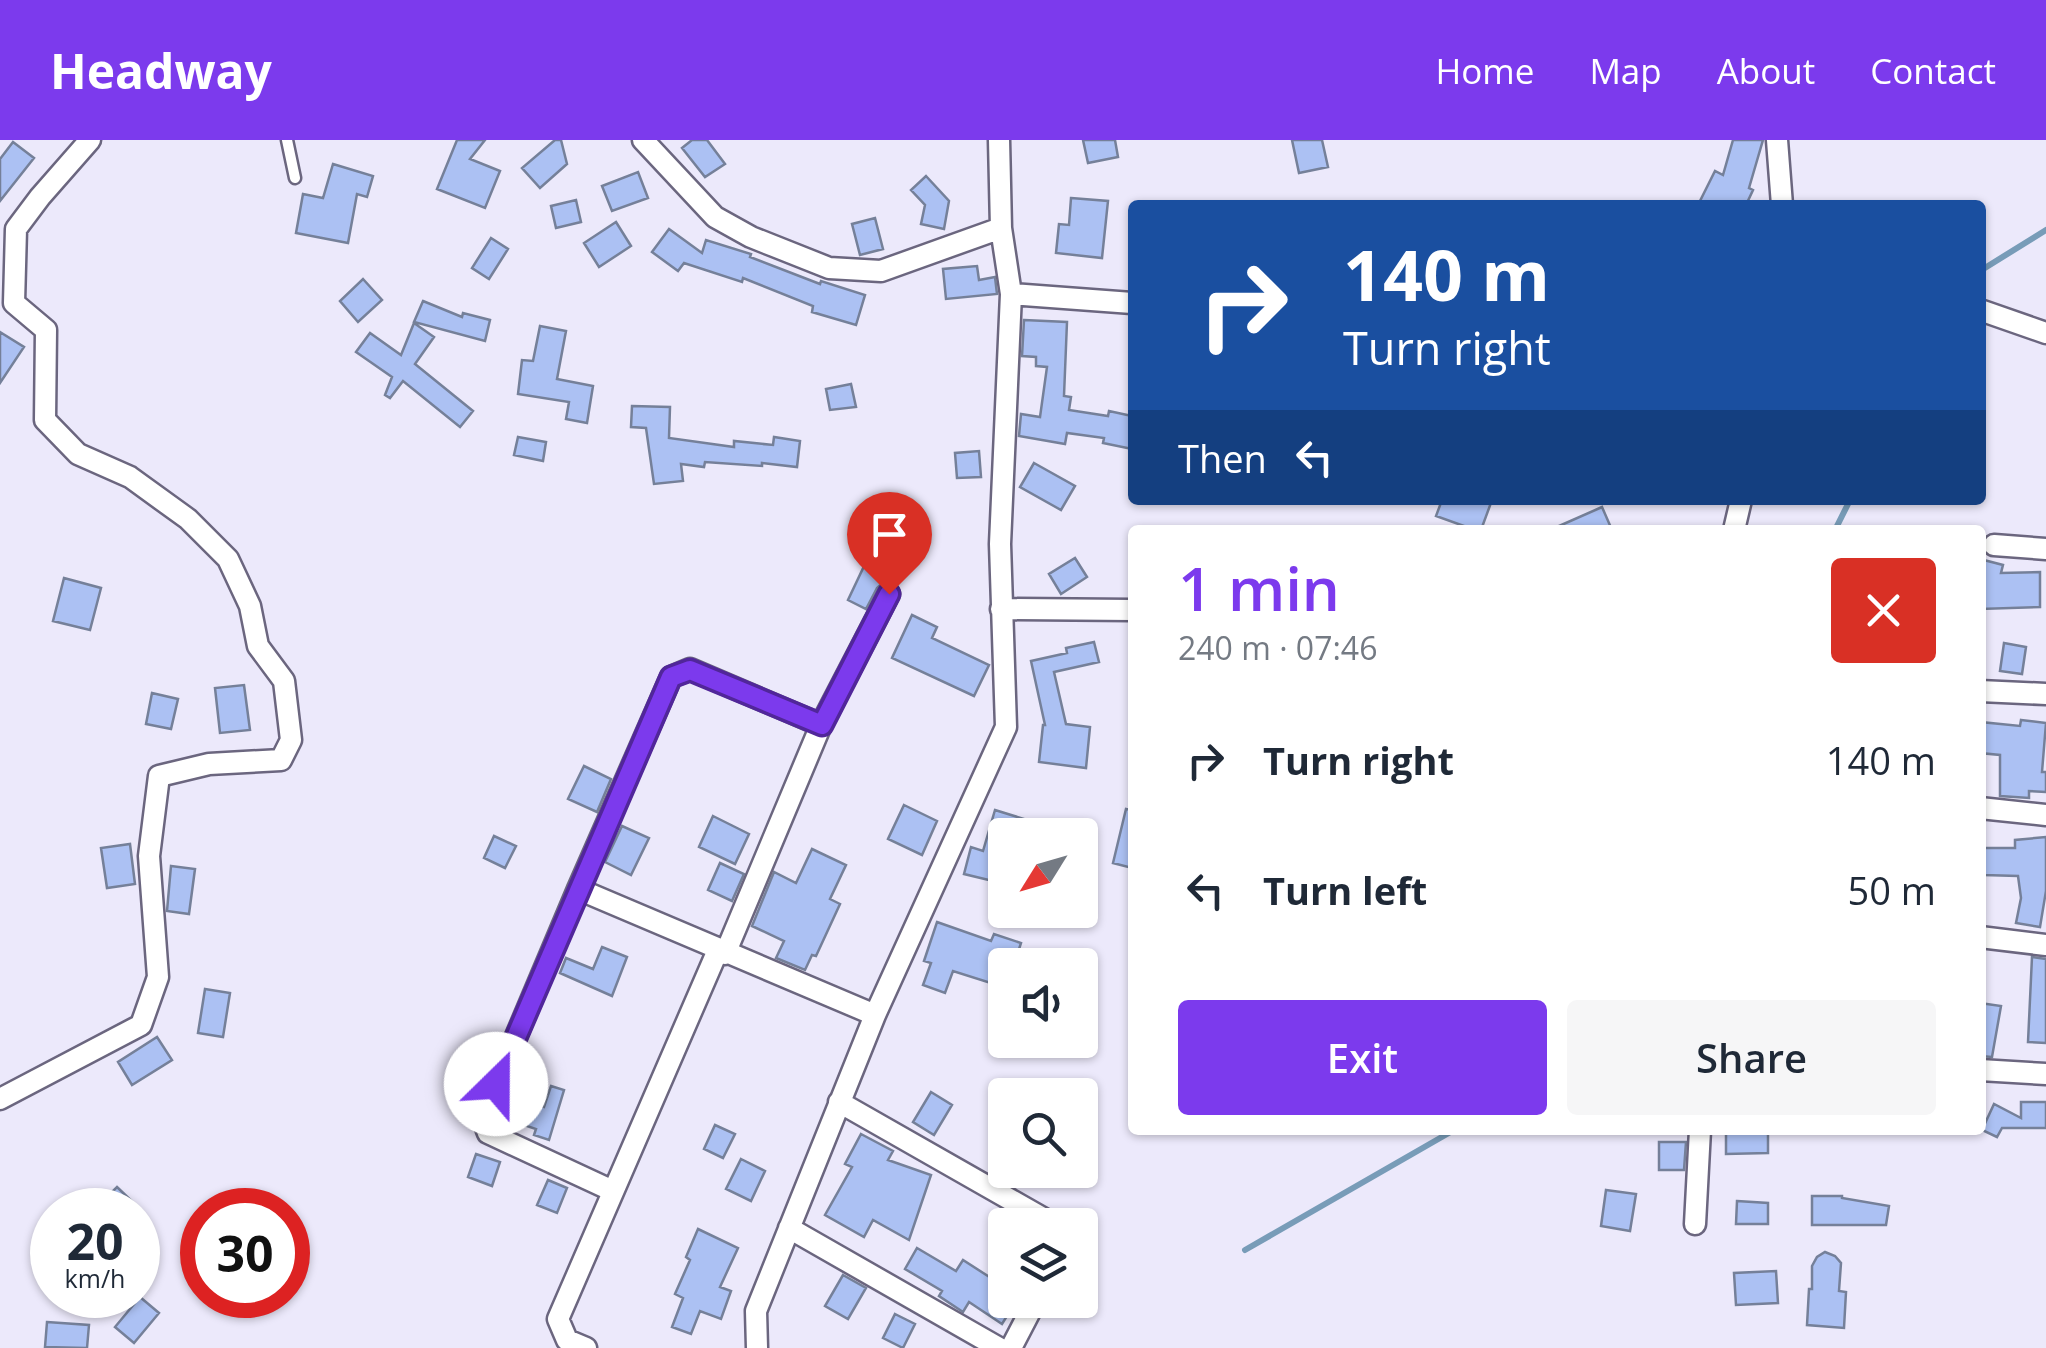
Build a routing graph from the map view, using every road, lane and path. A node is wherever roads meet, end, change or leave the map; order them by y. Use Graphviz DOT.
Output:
graph roads {
  1 [pos="90,140"];
  2 [pos="287,140"];
  3 [pos="642,140"];
  4 [pos="999,140"];
  5 [pos="1777,140"];
  6 [pos="295,178"];
  7 [pos="1782,200"];
  8 [pos="1000,228"];
  9 [pos="1010,294"];
  10 [pos="1128,303"];
  11 [pos="1986,312"];
  12 [pos="2046,333"];
  13 [pos="1994,545"];
  14 [pos="2046,549"];
  15 [pos="889,594"];
  16 [pos="1001,610"];
  17 [pos="1128,610"];
  18 [pos="1986,691"];
  19 [pos="2046,694"];
  20 [pos="822,725"];
  21 [pos="1986,809"];
  22 [pos="2046,815"];
  23 [pos="578,890"];
  24 [pos="1986,939"];
  25 [pos="2046,946"];
  26 [pos="722,952"];
  27 [pos="874,1015"];
  28 [pos="1986,1070"];
  29 [pos="2046,1074"];
  30 [pos="0,1099"];
  31 [pos="839,1102"];
  32 [pos="1700,1135"];
  33 [pos="613,1191"];
  34 [pos="1026,1208"];
  35 [pos="1695,1224"];
  36 [pos="789,1228"];
  37 [pos="1027,1318"];
  38 [pos="586,1348"];
  39 [pos="757,1348"];
  40 [pos="1000,1348"];
  41 [pos="1011,1348"];
  1 -- 30 [label="street"];
  2 -- 6 [label="lane"];
  3 -- 8 [label="street"];
  4 -- 8 [label="street"];
  5 -- 7 [label="street"];
  8 -- 9 [label="street"];
  9 -- 10 [label="street"];
  9 -- 16 [label="street"];
  11 -- 12 [label="street"];
  13 -- 14 [label="street"];
  15 -- 20 [label="street"];
  16 -- 17 [label="street"];
  16 -- 27 [label="street"];
  18 -- 19 [label="street"];
  20 -- 23 [label="street"];
  20 -- 26 [label="street"];
  21 -- 22 [label="street"];
  23 -- 26 [label="street"];
  23 -- 33 [label="street"];
  24 -- 25 [label="street"];
  26 -- 27 [label="street"];
  26 -- 33 [label="street"];
  27 -- 31 [label="street"];
  28 -- 29 [label="street"];
  31 -- 34 [label="street"];
  31 -- 36 [label="street"];
  32 -- 35 [label="street"];
  33 -- 38 [label="street"];
  36 -- 39 [label="street"];
  36 -- 40 [label="street"];
  37 -- 41 [label="street"];
}
